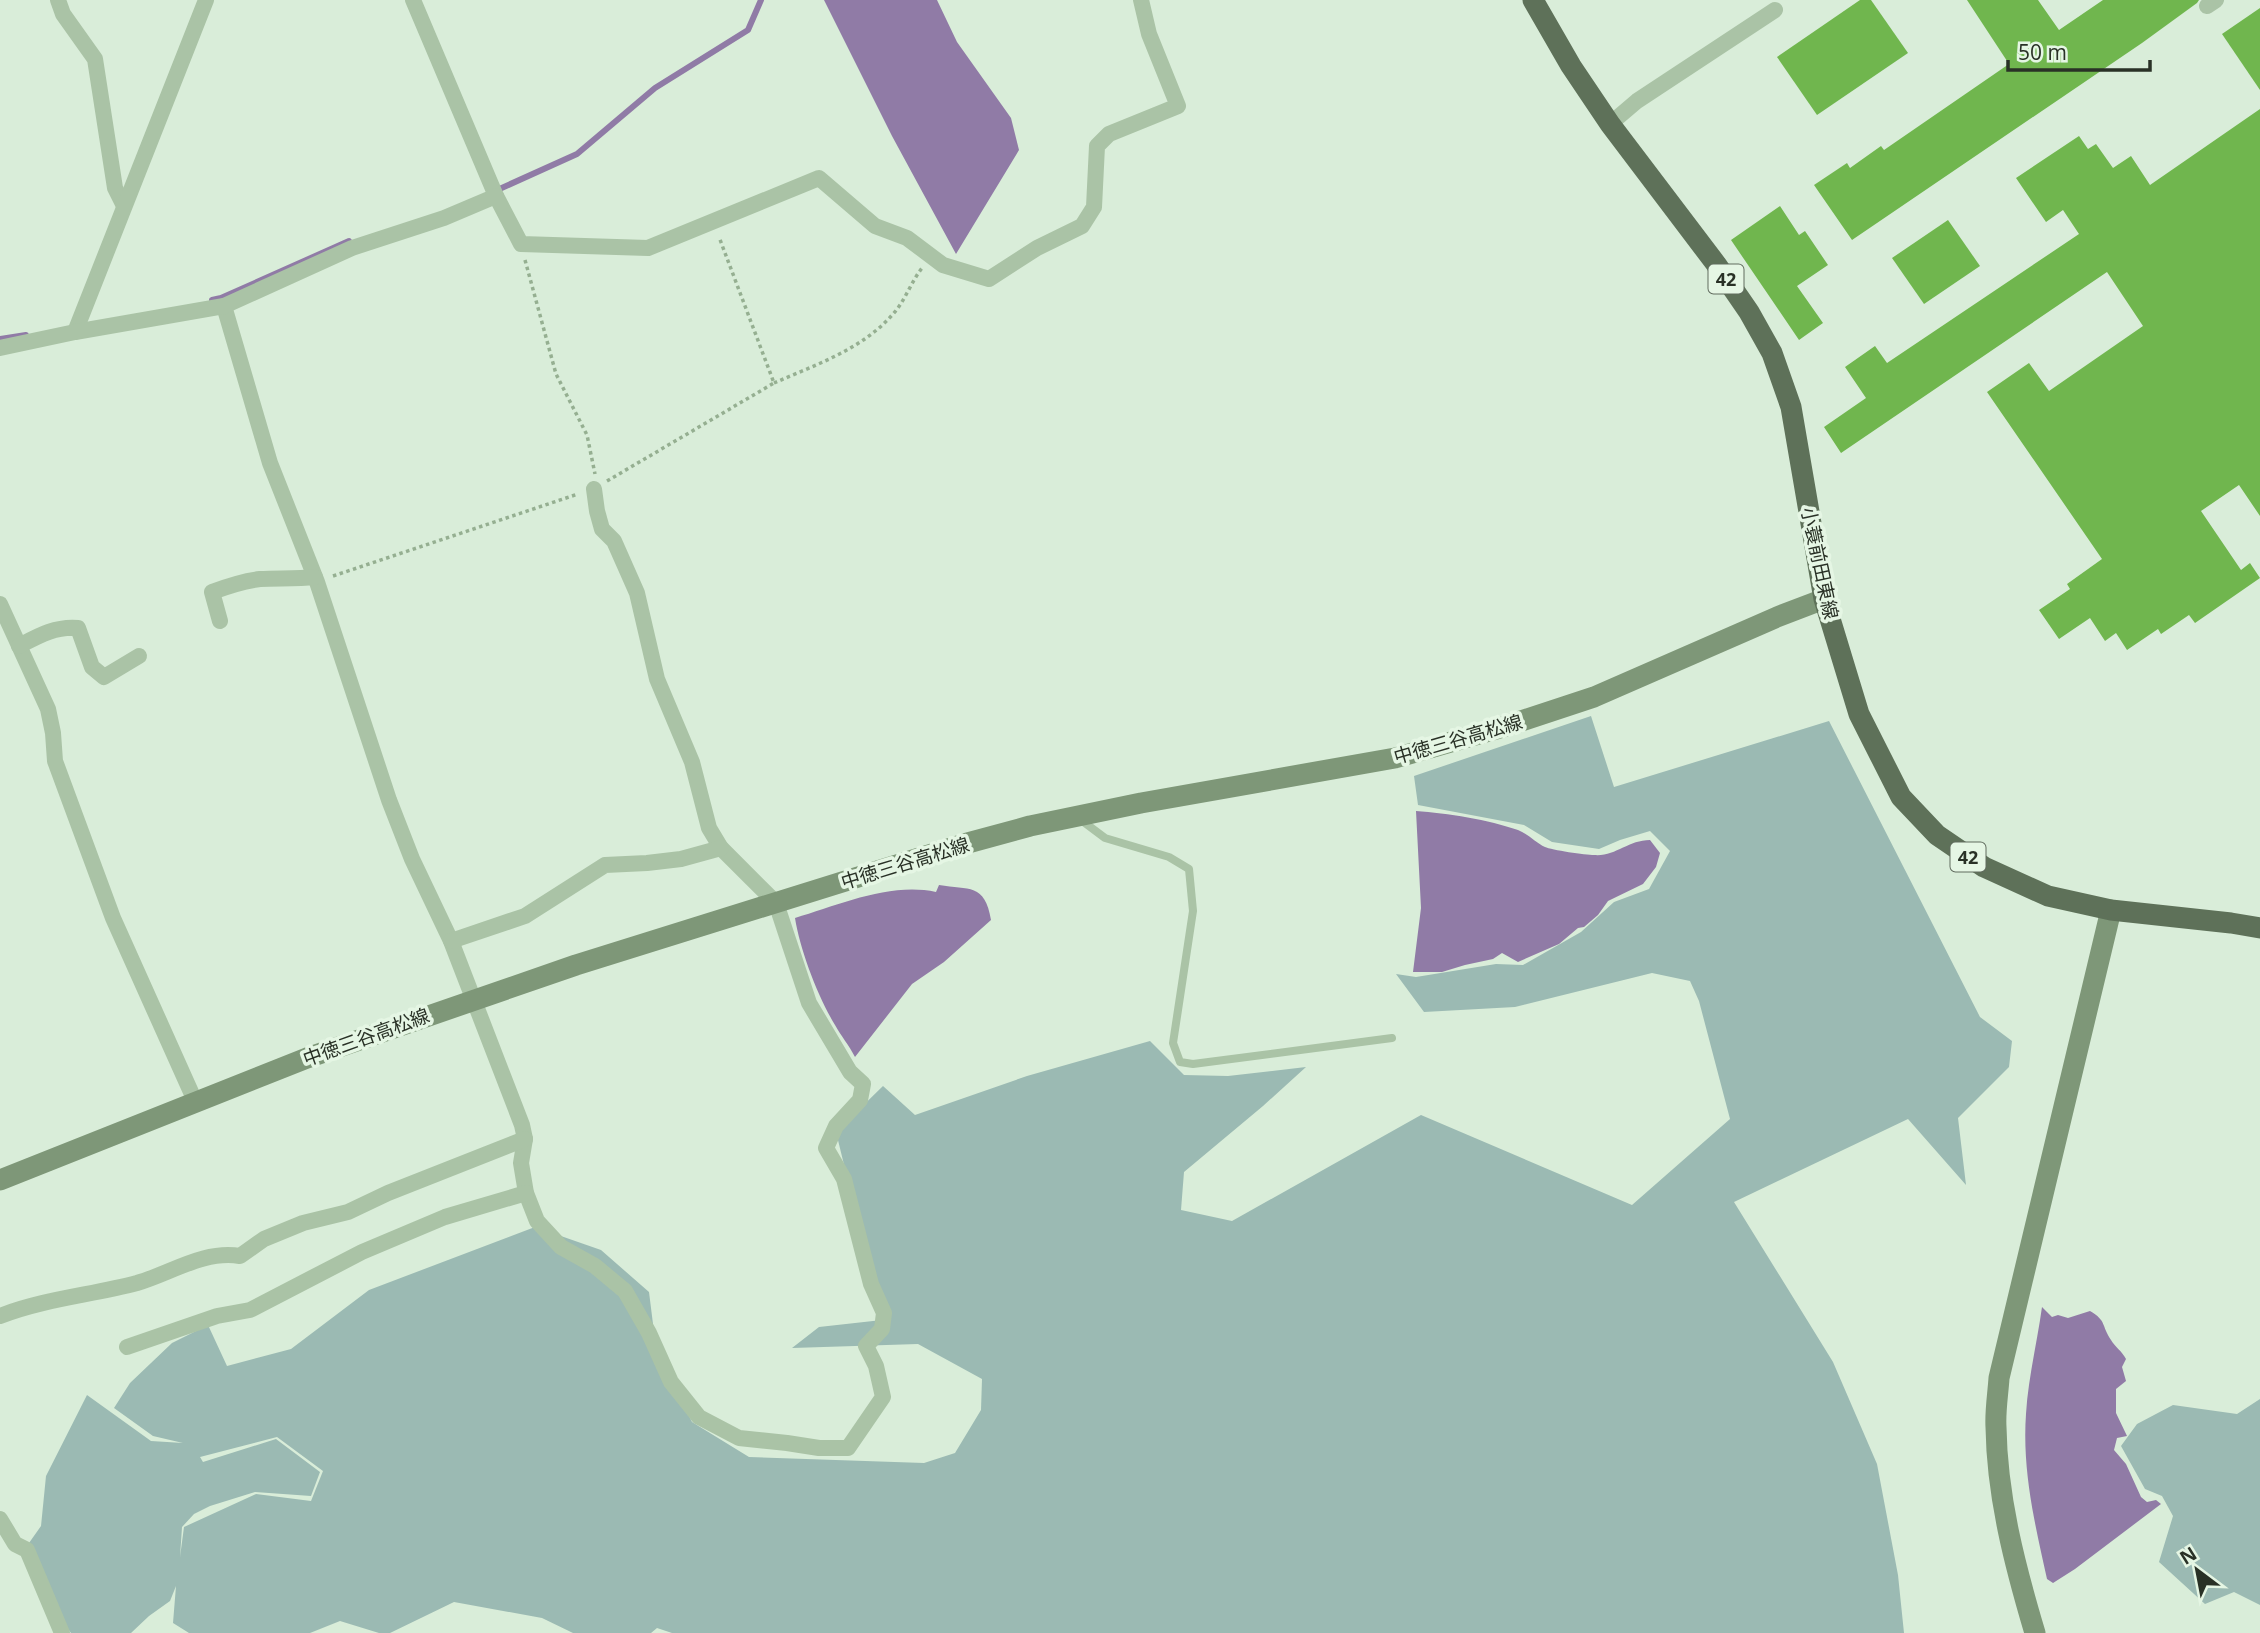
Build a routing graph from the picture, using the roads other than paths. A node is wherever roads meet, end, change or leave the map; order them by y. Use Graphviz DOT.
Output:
graph roads {
  1 [pos="58,0"];
  2 [pos="206,0"];
  3 [pos="413,0"];
  4 [pos="1141,0"];
  5 [pos="1533,0"];
  6 [pos="1775,10"];
  7 [pos="1610,124"];
  8 [pos="496,196"];
  9 [pos="124,206"];
  10 [pos="225,306"];
  11 [pos="75,332"];
  12 [pos="0,348"];
  13 [pos="596,488"];
  14 [pos="316,579"];
  15 [pos="1824,599"];
  16 [pos="0,604"];
  17 [pos="220,621"];
  18 [pos="10,640"];
  19 [pos="139,656"];
  20 [pos="1076,817"];
  21 [pos="721,848"];
  22 [pos="776,903"];
  23 [pos="2112,910"];
  24 [pos="2260,928"];
  25 [pos="451,941"];
  26 [pos="473,1000"];
  27 [pos="1392,1038"];
  28 [pos="195,1101"];
  29 [pos="525,1139"];
  30 [pos="0,1180"];
  31 [pos="526,1193"];
  32 [pos="0,1316"];
  33 [pos="127,1347"];
  34 [pos="0,1519"];
  35 [pos="62,1633"];
  36 [pos="2035,1633"];
  1 -- 9 [label="street"];
  2 -- 9 [label="street"];
  3 -- 8 [label="street"];
  4 -- 8 [label="street"];
  5 -- 7 [label="main road, 小蓑前田東線 / 42"];
  6 -- 7 [label="street"];
  7 -- 15 [label="main road, 小蓑前田東線 / 42"];
  8 -- 10 [label="street"];
  9 -- 11 [label="street"];
  10 -- 11 [label="street"];
  10 -- 14 [label="street"];
  11 -- 12 [label="street"];
  13 -- 21 [label="street"];
  14 -- 17 [label="street"];
  14 -- 25 [label="street"];
  15 -- 20 [label="main road, 中徳三谷高松線"];
  15 -- 23 [label="main road, 小蓑前田東線 / 42"];
  16 -- 18 [label="street"];
  18 -- 19 [label="street"];
  18 -- 28 [label="street"];
  20 -- 22 [label="main road, 中徳三谷高松線"];
  20 -- 27 [label="lane"];
  21 -- 22 [label="street"];
  21 -- 25 [label="street"];
  22 -- 26 [label="main road, 中徳三谷高松線"];
  22 -- 31 [label="street"];
  23 -- 24 [label="main road, 小蓑前田東線 / 42"];
  23 -- 36 [label="main road"];
  25 -- 26 [label="street"];
  26 -- 28 [label="main road, 中徳三谷高松線"];
  26 -- 29 [label="street"];
  28 -- 30 [label="main road, 中徳三谷高松線"];
  29 -- 31 [label="street"];
  29 -- 32 [label="street"];
  31 -- 33 [label="street"];
  34 -- 35 [label="street"];
}
